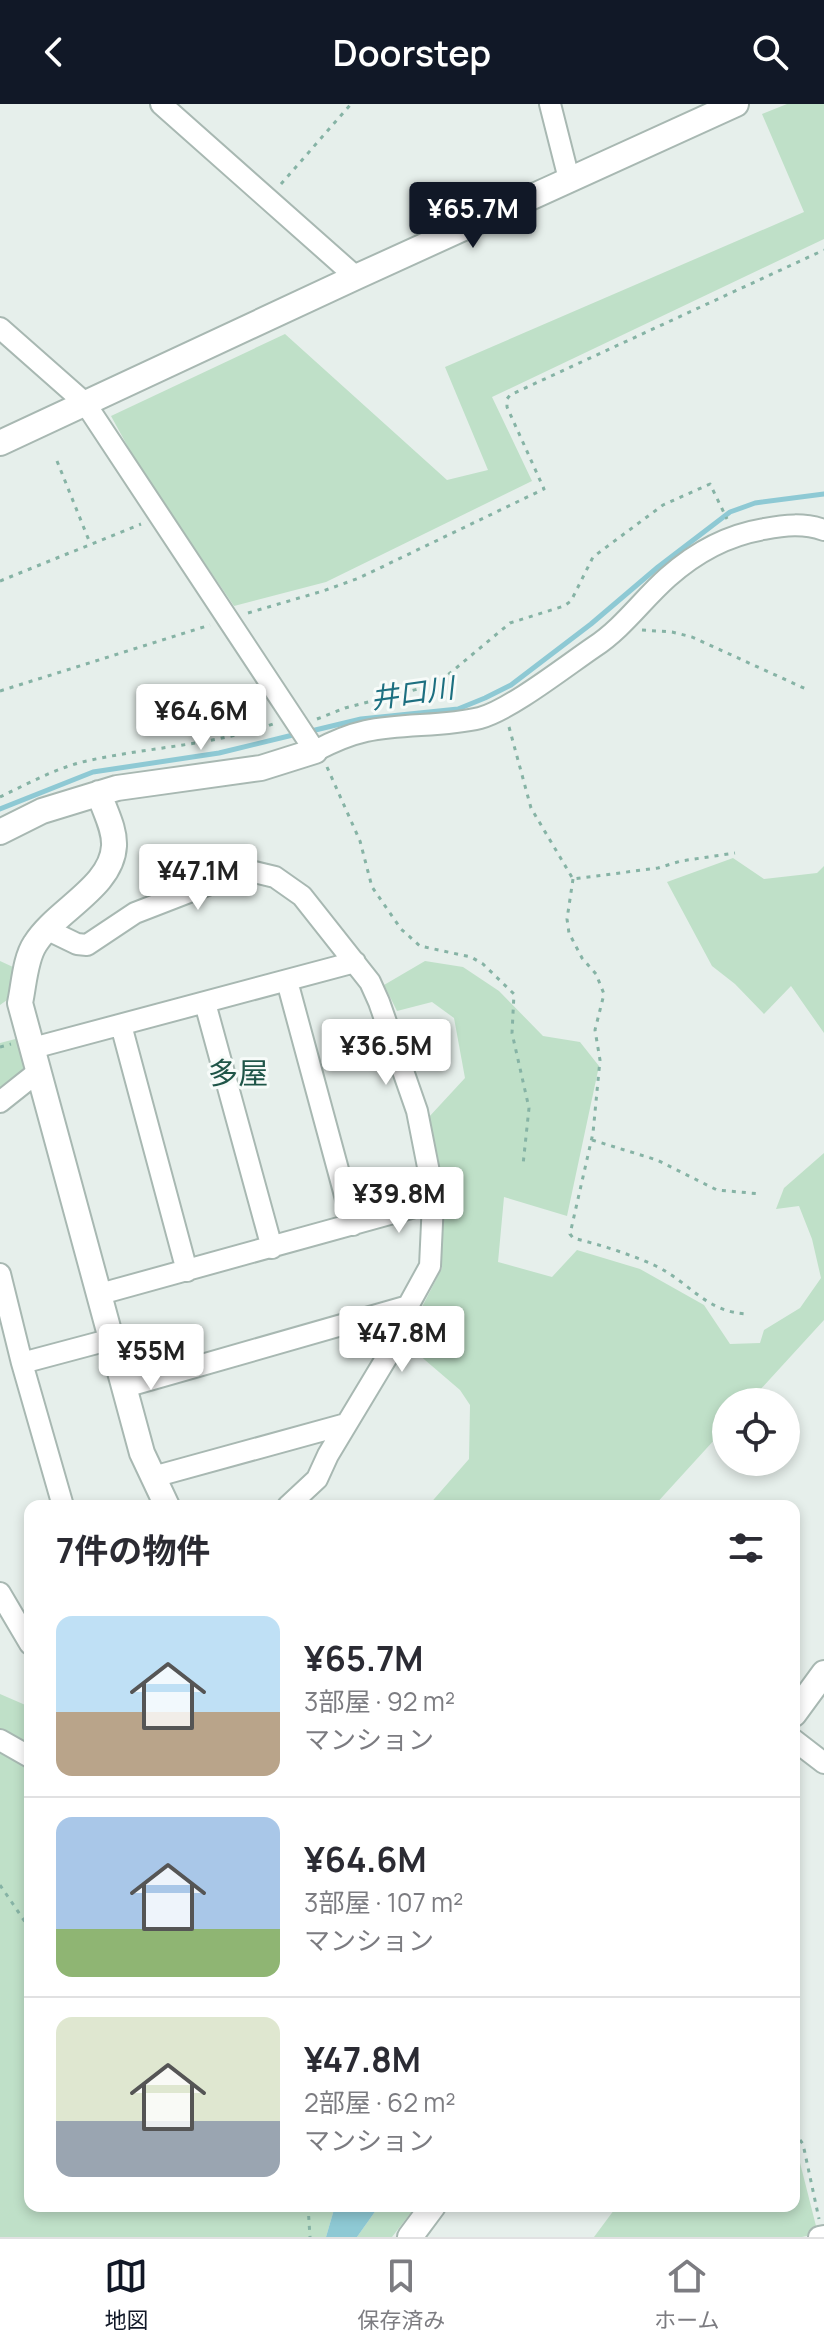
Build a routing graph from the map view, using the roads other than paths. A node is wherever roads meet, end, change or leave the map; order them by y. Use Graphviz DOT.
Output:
graph roads {
  1 [pos="161,104"];
  2 [pos="550,104"];
  3 [pos="736,104"];
  4 [pos="569,179"];
  5 [pos="356,277"];
  6 [pos="0,328"];
  7 [pos="85,403"];
  8 [pos="0,443"];
  9 [pos="824,530"];
  10 [pos="315,751"];
  11 [pos="99,793"];
  12 [pos="0,832"];
  13 [pos="46,929"];
  14 [pos="355,962"];
  15 [pos="287,981"];
  16 [pos="205,1003"];
  17 [pos="121,1025"];
  18 [pos="36,1060"];
  19 [pos="0,1102"];
  20 [pos="433,1202"];
  21 [pos="353,1225"];
  22 [pos="272,1248"];
  23 [pos="187,1271"];
  24 [pos="1,1286"];
  25 [pos="100,1294"];
  26 [pos="408,1306"];
  27 [pos="112,1339"];
  28 [pos="22,1363"];
  29 [pos="125,1387"];
  30 [pos="346,1424"];
  31 [pos="153,1477"];
  32 [pos="61,1500"];
  33 [pos="164,1500"];
  34 [pos="294,1500"];
  35 [pos="0,1593"];
  36 [pos="24,1634"];
  37 [pos="824,1673"];
  38 [pos="800,1706"];
  39 [pos="0,1740"];
  40 [pos="800,1745"];
  41 [pos="24,1754"];
  42 [pos="824,1763"];
  43 [pos="429,2212"];
  44 [pos="410,2237"];
  1 -- 5 [label="street"];
  2 -- 4 [label="street"];
  3 -- 4 [label="street"];
  4 -- 5 [label="street"];
  5 -- 7 [label="street"];
  6 -- 7 [label="street"];
  7 -- 8 [label="street"];
  7 -- 10 [label="street"];
  9 -- 10 [label="street"];
  10 -- 11 [label="street"];
  11 -- 12 [label="street"];
  11 -- 13 [label="street"];
  13 -- 14 [label="street"];
  13 -- 18 [label="street"];
  14 -- 15 [label="street"];
  14 -- 20 [label="street"];
  15 -- 16 [label="street"];
  15 -- 21 [label="street"];
  16 -- 17 [label="street"];
  16 -- 22 [label="street"];
  17 -- 18 [label="street"];
  17 -- 23 [label="street"];
  18 -- 19 [label="street"];
  18 -- 25 [label="street"];
  20 -- 21 [label="street"];
  20 -- 26 [label="street"];
  21 -- 22 [label="street"];
  22 -- 23 [label="street"];
  23 -- 25 [label="street"];
  24 -- 28 [label="street"];
  25 -- 27 [label="street"];
  26 -- 29 [label="street"];
  26 -- 30 [label="street"];
  27 -- 28 [label="street"];
  27 -- 29 [label="street"];
  28 -- 32 [label="street"];
  29 -- 31 [label="street"];
  30 -- 31 [label="street"];
  30 -- 34 [label="street"];
  31 -- 33 [label="street"];
  35 -- 36 [label="street"];
  37 -- 38 [label="street"];
  39 -- 41 [label="street"];
  40 -- 42 [label="street"];
  43 -- 44 [label="street"];
}
